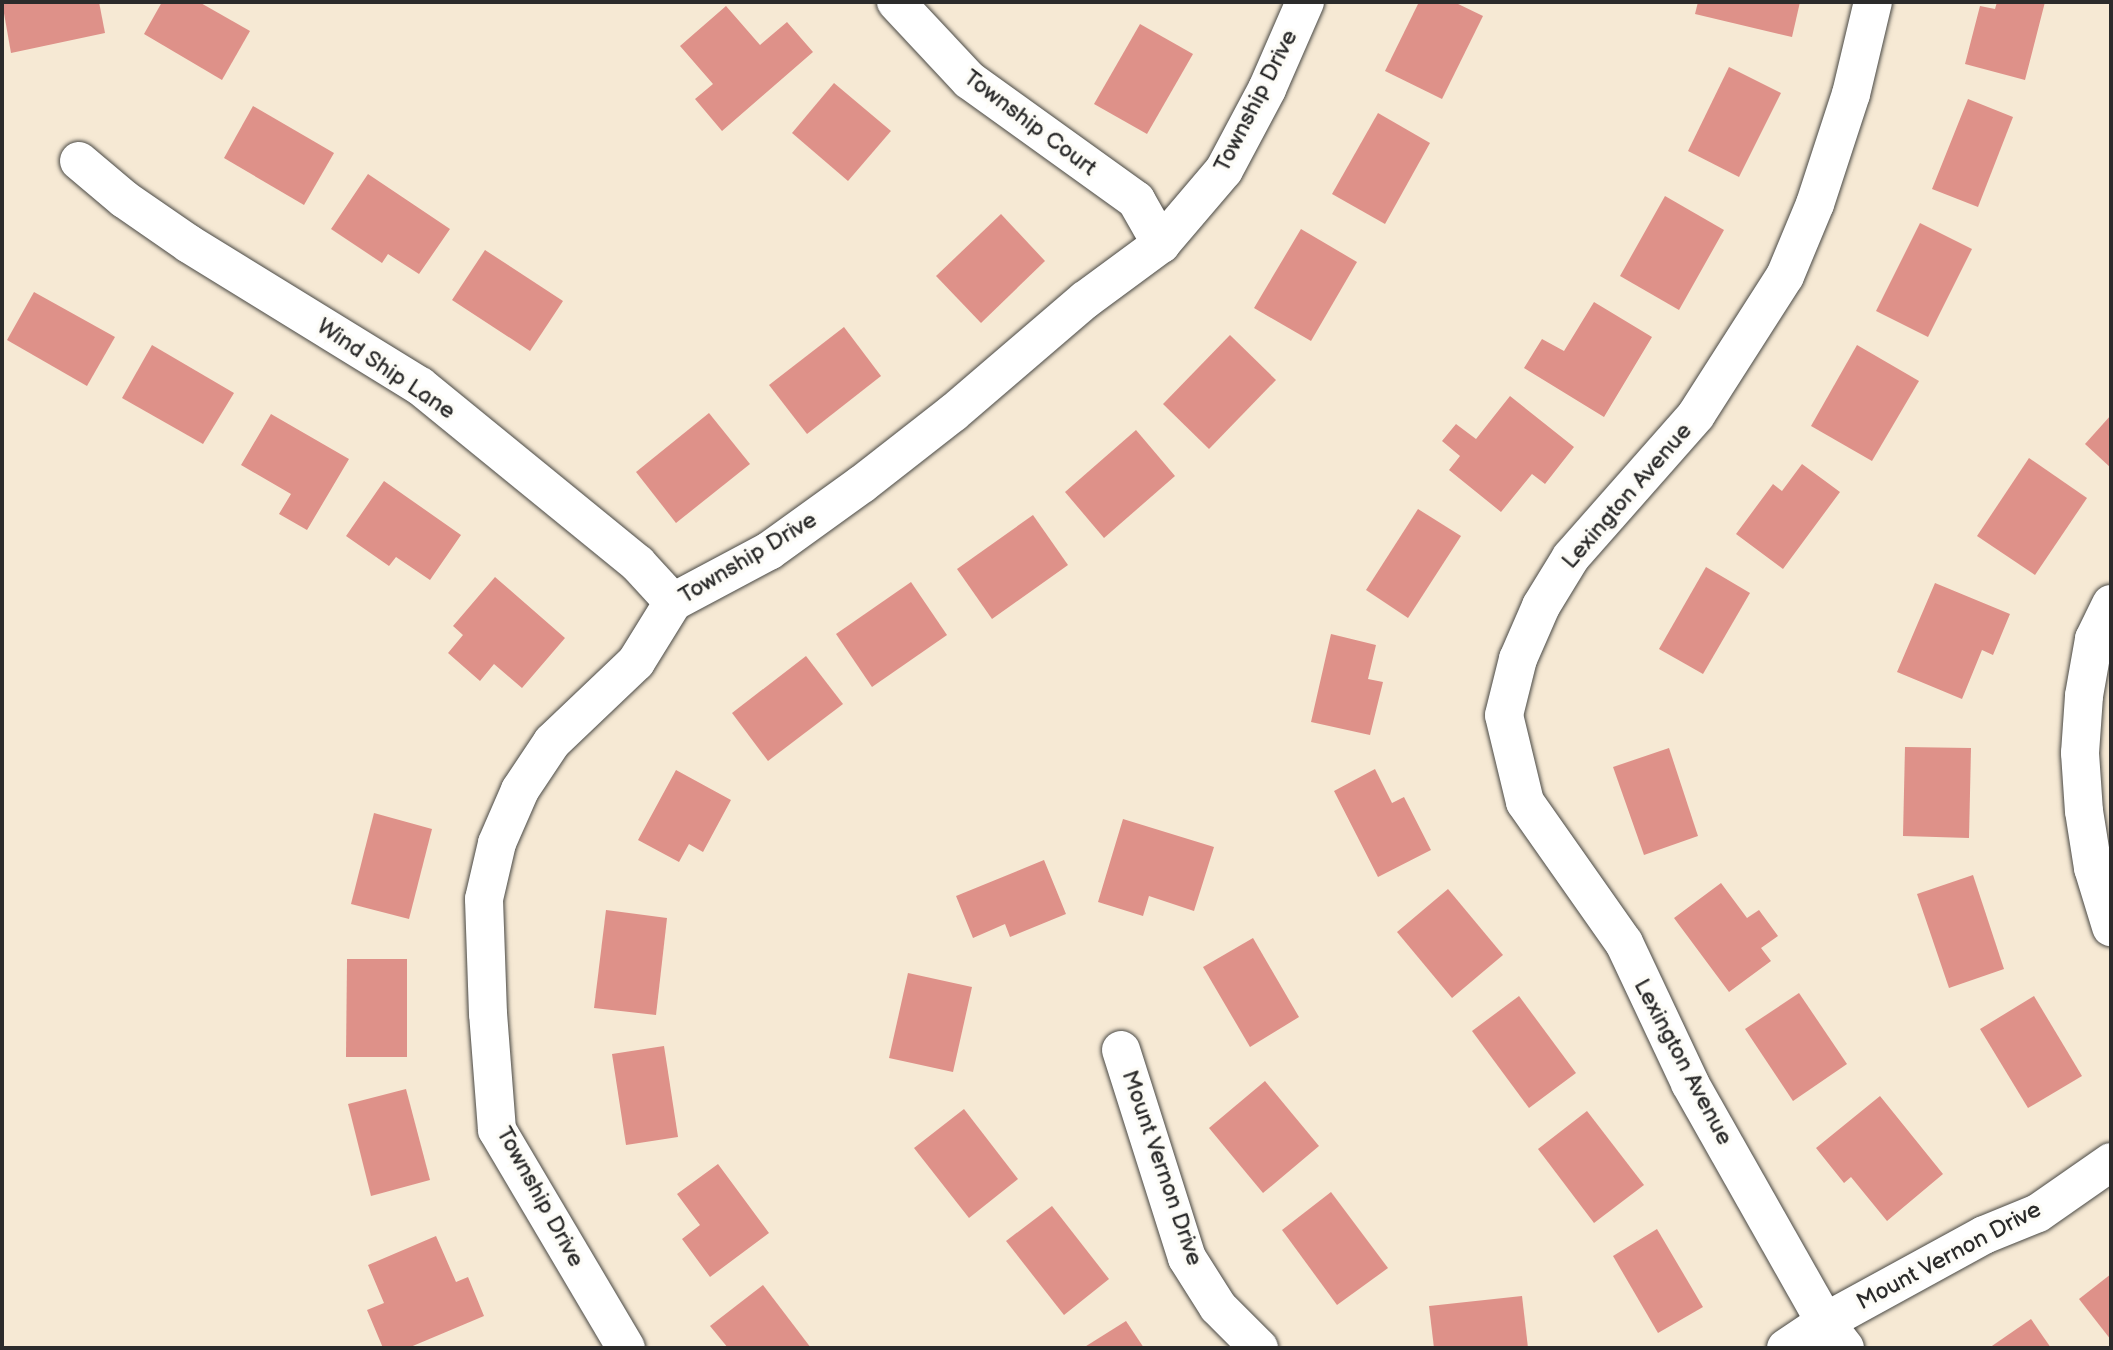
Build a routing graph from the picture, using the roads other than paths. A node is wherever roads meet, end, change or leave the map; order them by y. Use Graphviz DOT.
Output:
graph roads {
  1 [pos="896,2"];
  2 [pos="1305,2"];
  3 [pos="1873,2"];
  4 [pos="79,161"];
  5 [pos="1161,244"];
  6 [pos="673,602"];
  7 [pos="2111,604"];
  8 [pos="2111,927"];
  9 [pos="1121,1049"];
  10 [pos="2111,1162"];
  11 [pos="1835,1335"];
  12 [pos="626,1348"];
  13 [pos="1259,1348"];
  14 [pos="1786,1348"];
  1 -- 5 [label="street, Township Court"];
  2 -- 5 [label="street, Township Drive"];
  3 -- 11 [label="street, Lexington Avenue"];
  4 -- 6 [label="street, Wind Ship Lane"];
  5 -- 6 [label="street, Township Drive"];
  6 -- 12 [label="street, Township Drive"];
  7 -- 8 [label="street"];
  9 -- 13 [label="street, Mount Vernon Drive"];
  10 -- 11 [label="street, Mount Vernon Drive"];
  11 -- 14 [label="street, Mount Vernon Drive"];
}
